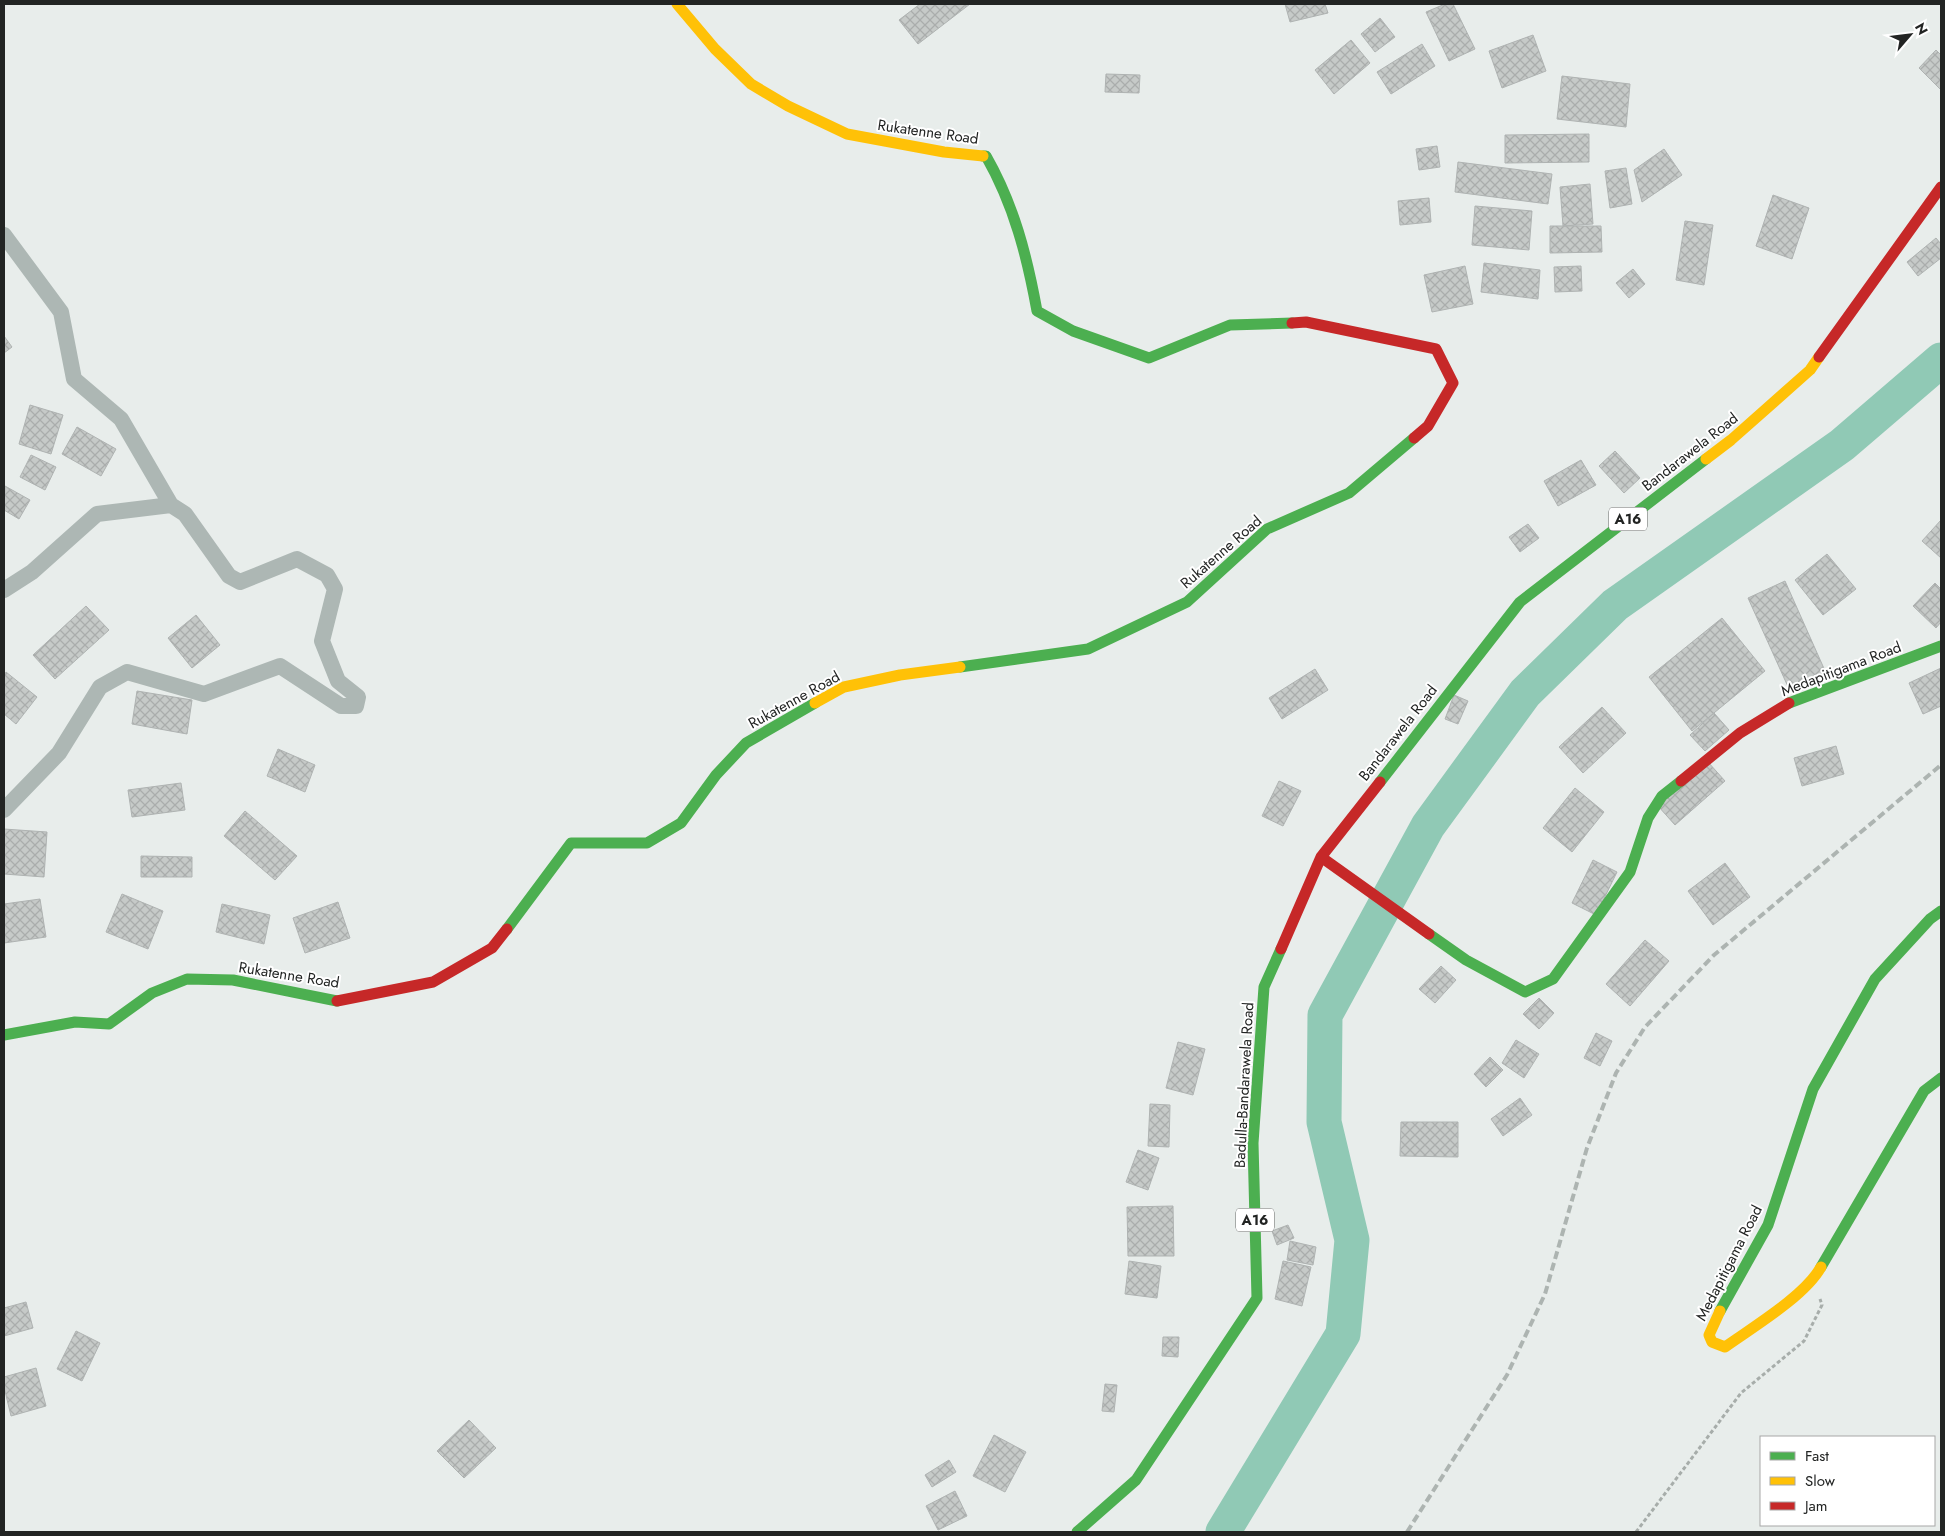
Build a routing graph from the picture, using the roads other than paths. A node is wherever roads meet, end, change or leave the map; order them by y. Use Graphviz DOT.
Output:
graph roads {
  1 [pos="677,4"];
  2 [pos="1941,187"];
  3 [pos="4,235"];
  4 [pos="171,505"];
  5 [pos="4,590"];
  6 [pos="1941,646"];
  7 [pos="4,810"];
  8 [pos="1321,857"];
  9 [pos="1941,911"];
  10 [pos="4,1035"];
  11 [pos="1941,1078"];
  12 [pos="1077,1532"];
  1 -- 10 [label="main road, Rukatenne Road"];
  2 -- 8 [label="main road, Bandarawela Road / A16"];
  3 -- 4 [label="street"];
  4 -- 5 [label="street"];
  4 -- 7 [label="street"];
  6 -- 8 [label="main road, Medapitigama Road"];
  8 -- 12 [label="main road, Badulla-Bandarawela Road / A16"];
  9 -- 11 [label="main road, Medapitigama Road"];
}
